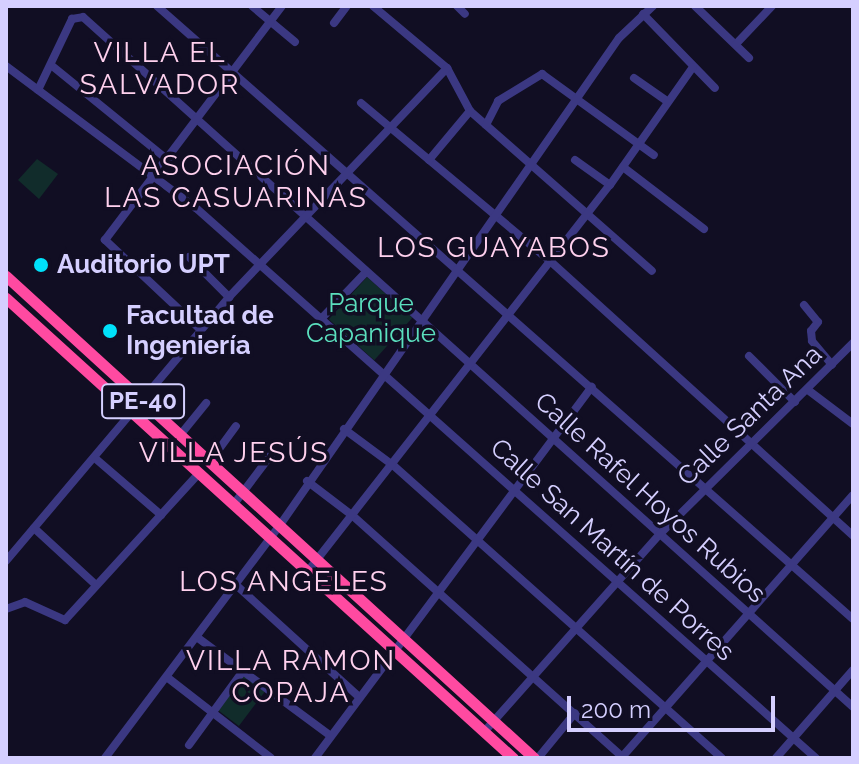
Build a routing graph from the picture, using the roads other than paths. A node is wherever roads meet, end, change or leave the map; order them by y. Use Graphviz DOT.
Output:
graph roads {
  1 [pos="157,6"];
  2 [pos="252,6"];
  3 [pos="282,6"];
  4 [pos="347,6"];
  5 [pos="373,6"];
  6 [pos="457,6"];
  7 [pos="653,6"];
  8 [pos="695,6"];
  9 [pos="772,6"];
  10 [pos="465,14"];
  11 [pos="643,14"];
  12 [pos="270,21"];
  13 [pos="334,23"];
  14 [pos="295,42"];
  15 [pos="736,44"];
  16 [pos="749,58"];
  17 [pos="51,65"];
  18 [pos="6,66"];
  19 [pos="693,67"];
  20 [pos="447,68"];
  21 [pos="233,72"];
  22 [pos="634,78"];
  23 [pos="715,88"];
  24 [pos="38,90"];
  25 [pos="576,99"];
  26 [pos="666,100"];
  27 [pos="361,103"];
  28 [pos="470,111"];
  29 [pos="197,121"];
  30 [pos="389,124"];
  31 [pos="486,125"];
  32 [pos="638,143"];
  33 [pos="654,155"];
  34 [pos="168,160"];
  35 [pos="429,160"];
  36 [pos="575,160"];
  37 [pos="531,166"];
  38 [pos="623,167"];
  39 [pos="348,170"];
  40 [pos="156,177"];
  41 [pos="610,185"];
  42 [pos="585,215"];
  43 [pos="495,216"];
  44 [pos="305,219"];
  45 [pos="704,229"];
  46 [pos="189,257"];
  47 [pos="549,260"];
  48 [pos="260,264"];
  49 [pos="458,267"];
  50 [pos="652,271"];
  51 [pos="366,272"];
  52 [pos="6,276"];
  53 [pos="229,297"];
  54 [pos="6,298"];
  55 [pos="804,305"];
  56 [pos="508,312"];
  57 [pos="321,319"];
  58 [pos="420,320"];
  59 [pos="201,330"];
  60 [pos="853,343"];
  61 [pos="749,356"];
  62 [pos="471,365"];
  63 [pos="832,365"];
  64 [pos="382,373"];
  65 [pos="592,387"];
  66 [pos="808,390"];
  67 [pos="142,400"];
  68 [pos="795,402"];
  69 [pos="206,403"];
  70 [pos="134,414"];
  71 [pos="431,416"];
  72 [pos="853,424"];
  73 [pos="236,426"];
  74 [pos="344,429"];
  75 [pos="181,434"];
  76 [pos="554,439"];
  77 [pos="194,446"];
  78 [pos="748,446"];
  79 [pos="274,451"];
  80 [pos="96,459"];
  81 [pos="184,459"];
  82 [pos="211,460"];
  83 [pos="394,466"];
  84 [pos="199,473"];
  85 [pos="307,481"];
  86 [pos="706,487"];
  87 [pos="243,491"];
  88 [pos="515,491"];
  89 [pos="853,495"];
  90 [pos="234,504"];
  91 [pos="161,515"];
  92 [pos="353,516"];
  93 [pos="833,518"];
  94 [pos="280,525"];
  95 [pos="34,528"];
  96 [pos="660,534"];
  97 [pos="853,536"];
  98 [pos="271,538"];
  99 [pos="479,544"];
  100 [pos="317,560"];
  101 [pos="6,561"];
  102 [pos="792,564"];
  103 [pos="308,571"];
  104 [pos="618,582"];
  105 [pos="235,584"];
  106 [pos="96,585"];
  107 [pos="441,595"];
  108 [pos="6,609"];
  109 [pos="748,612"];
  110 [pos="853,619"];
  111 [pos="576,629"];
  112 [pos="198,638"];
  113 [pos="403,640"];
  114 [pos="395,651"];
  115 [pos="706,661"];
  116 [pos="853,670"];
  117 [pos="243,671"];
  118 [pos="533,675"];
  119 [pos="168,678"];
  120 [pos="835,690"];
  121 [pos="358,696"];
  122 [pos="665,707"];
  123 [pos="853,707"];
  124 [pos="212,712"];
  125 [pos="575,713"];
  126 [pos="493,722"];
  127 [pos="484,732"];
  128 [pos="331,736"];
  129 [pos="794,738"];
  130 [pos="189,745"];
  131 [pos="623,757"];
  132 [pos="105,758"];
  133 [pos="271,758"];
  134 [pos="315,758"];
  135 [pos="513,758"];
  136 [pos="536,758"];
  137 [pos="722,758"];
  138 [pos="776,758"];
  139 [pos="816,758"];
  1 -- 21 [label="street"];
  2 -- 12 [label="street"];
  3 -- 12 [label="street"];
  4 -- 13 [label="street"];
  5 -- 20 [label="street"];
  6 -- 10 [label="street"];
  7 -- 11 [label="street"];
  8 -- 15 [label="street"];
  9 -- 15 [label="street"];
  11 -- 19 [label="street"];
  11 -- 25 [label="street"];
  12 -- 14 [label="street"];
  12 -- 21 [label="street"];
  15 -- 16 [label="street"];
  17 -- 24 [label="street"];
  17 -- 29 [label="street, Calle Rafel Hoyos Rubios"];
  17 -- 34 [label="street"];
  18 -- 24 [label="street, Calle San Martín de Porres"];
  19 -- 23 [label="street"];
  19 -- 26 [label="street"];
  20 -- 28 [label="street"];
  20 -- 30 [label="street"];
  21 -- 29 [label="street"];
  21 -- 39 [label="street"];
  22 -- 26 [label="street"];
  24 -- 40 [label="street, Calle San Martín de Porres"];
  25 -- 31 [label="street"];
  25 -- 32 [label="street"];
  25 -- 37 [label="street"];
  26 -- 32 [label="street"];
  27 -- 30 [label="street"];
  28 -- 31 [label="street"];
  28 -- 35 [label="street"];
  29 -- 34 [label="street"];
  29 -- 44 [label="street, Calle Rafel Hoyos Rubios"];
  30 -- 35 [label="street"];
  30 -- 39 [label="street"];
  31 -- 37 [label="street"];
  32 -- 33 [label="street"];
  32 -- 38 [label="street"];
  34 -- 40 [label="street"];
  35 -- 43 [label="street"];
  36 -- 41 [label="street"];
  37 -- 42 [label="street"];
  37 -- 43 [label="street"];
  38 -- 41 [label="street"];
  38 -- 45 [label="street"];
  39 -- 44 [label="street"];
  39 -- 49 [label="street"];
  40 -- 48 [label="street, Calle San Martín de Porres"];
  40 -- 59 [label="street"];
  41 -- 42 [label="street"];
  42 -- 47 [label="street"];
  42 -- 50 [label="street"];
  43 -- 47 [label="street"];
  43 -- 49 [label="street"];
  44 -- 48 [label="street"];
  44 -- 51 [label="street, Calle Rafel Hoyos Rubios"];
  46 -- 53 [label="street"];
  47 -- 56 [label="street"];
  47 -- 78 [label="street"];
  48 -- 53 [label="street"];
  48 -- 57 [label="street, Calle San Martín de Porres"];
  49 -- 56 [label="street"];
  49 -- 58 [label="street"];
  51 -- 57 [label="street"];
  51 -- 58 [label="street, Calle Rafel Hoyos Rubios"];
  52 -- 67 [label="highway, PE-40"];
  53 -- 59 [label="street"];
  54 -- 70 [label="highway, PE-40"];
  55 -- 63 [label="street"];
  56 -- 62 [label="street"];
  56 -- 65 [label="street"];
  57 -- 64 [label="street, Calle San Martín de Porres"];
  58 -- 62 [label="street, Calle Rafel Hoyos Rubios"];
  58 -- 64 [label="street"];
  59 -- 67 [label="street"];
  60 -- 63 [label="street, Calle Santa Ana"];
  61 -- 68 [label="street"];
  62 -- 71 [label="street"];
  62 -- 76 [label="street, Calle Rafel Hoyos Rubios"];
  63 -- 66 [label="street, Calle Santa Ana"];
  64 -- 71 [label="street, Calle San Martín de Porres"];
  64 -- 74 [label="street"];
  65 -- 76 [label="street"];
  65 -- 86 [label="street"];
  66 -- 68 [label="street, Calle Santa Ana"];
  66 -- 72 [label="street"];
  67 -- 70 [label="street"];
  67 -- 75 [label="highway, PE-40"];
  68 -- 78 [label="street, Calle Santa Ana"];
  69 -- 75 [label="street"];
  70 -- 80 [label="street"];
  70 -- 81 [label="highway, PE-40"];
  71 -- 83 [label="street"];
  71 -- 88 [label="street, Calle San Martín de Porres"];
  73 -- 82 [label="street"];
  74 -- 83 [label="street"];
  74 -- 85 [label="street"];
  75 -- 77 [label="highway, PE-40"];
  76 -- 88 [label="street"];
  76 -- 96 [label="street, Calle Rafel Hoyos Rubios"];
  77 -- 81 [label="highway"];
  77 -- 82 [label="highway, PE-40"];
  78 -- 86 [label="street, Calle Santa Ana"];
  78 -- 93 [label="street"];
  79 -- 87 [label="street"];
  80 -- 91 [label="street"];
  80 -- 95 [label="street"];
  81 -- 84 [label="highway, PE-40"];
  82 -- 87 [label="highway, PE-40"];
  83 -- 92 [label="street"];
  83 -- 99 [label="street"];
  84 -- 90 [label="highway, PE-40"];
  84 -- 91 [label="street"];
  85 -- 92 [label="street"];
  85 -- 94 [label="street"];
  86 -- 96 [label="street, Calle Santa Ana"];
  86 -- 102 [label="street"];
  87 -- 90 [label="street"];
  87 -- 94 [label="highway, PE-40"];
  88 -- 99 [label="street"];
  88 -- 104 [label="street, Calle San Martín de Porres"];
  89 -- 93 [label="street"];
  90 -- 98 [label="highway, PE-40"];
  91 -- 106 [label="street"];
  92 -- 100 [label="street"];
  92 -- 107 [label="street"];
  93 -- 97 [label="street"];
  93 -- 102 [label="street"];
  94 -- 98 [label="street"];
  94 -- 100 [label="highway, PE-40"];
  95 -- 101 [label="street"];
  95 -- 106 [label="street"];
  96 -- 104 [label="street, Calle Santa Ana"];
  96 -- 109 [label="street, Calle Rafel Hoyos Rubios"];
  98 -- 103 [label="highway, PE-40"];
  98 -- 105 [label="street"];
  99 -- 107 [label="street"];
  99 -- 111 [label="street"];
  100 -- 103 [label="street"];
  100 -- 113 [label="highway, PE-40"];
  102 -- 109 [label="street"];
  102 -- 110 [label="street"];
  103 -- 114 [label="highway, PE-40"];
  104 -- 111 [label="street, Calle Santa Ana"];
  104 -- 115 [label="street, Calle San Martín de Porres"];
  105 -- 112 [label="street"];
  105 -- 121 [label="street"];
  106 -- 108 [label="street"];
  107 -- 113 [label="street"];
  107 -- 118 [label="street"];
  109 -- 115 [label="street"];
  109 -- 120 [label="street, Calle Rafel Hoyos Rubios"];
  111 -- 118 [label="street, Calle Santa Ana"];
  111 -- 122 [label="street"];
  112 -- 117 [label="street"];
  112 -- 119 [label="street"];
  113 -- 114 [label="street"];
  113 -- 126 [label="highway, PE-40"];
  114 -- 121 [label="street"];
  114 -- 127 [label="highway, PE-40"];
  115 -- 122 [label="street"];
  115 -- 129 [label="street, Calle San Martín de Porres"];
  116 -- 120 [label="street"];
  117 -- 124 [label="street"];
  117 -- 128 [label="street"];
  118 -- 125 [label="street"];
  118 -- 126 [label="street, Calle Santa Ana"];
  119 -- 124 [label="street"];
  119 -- 132 [label="street"];
  120 -- 123 [label="street, Calle Rafel Hoyos Rubios"];
  120 -- 129 [label="street"];
  121 -- 128 [label="street"];
  122 -- 131 [label="street"];
  122 -- 137 [label="street"];
  124 -- 130 [label="street"];
  124 -- 133 [label="street"];
  125 -- 131 [label="street"];
  125 -- 136 [label="street"];
  126 -- 127 [label="street, Calle Santa Ana"];
  126 -- 136 [label="highway, PE-40"];
  127 -- 135 [label="highway, PE-40"];
  128 -- 134 [label="street"];
  129 -- 138 [label="street"];
  129 -- 139 [label="street, Calle San Martín de Porres"];
}
